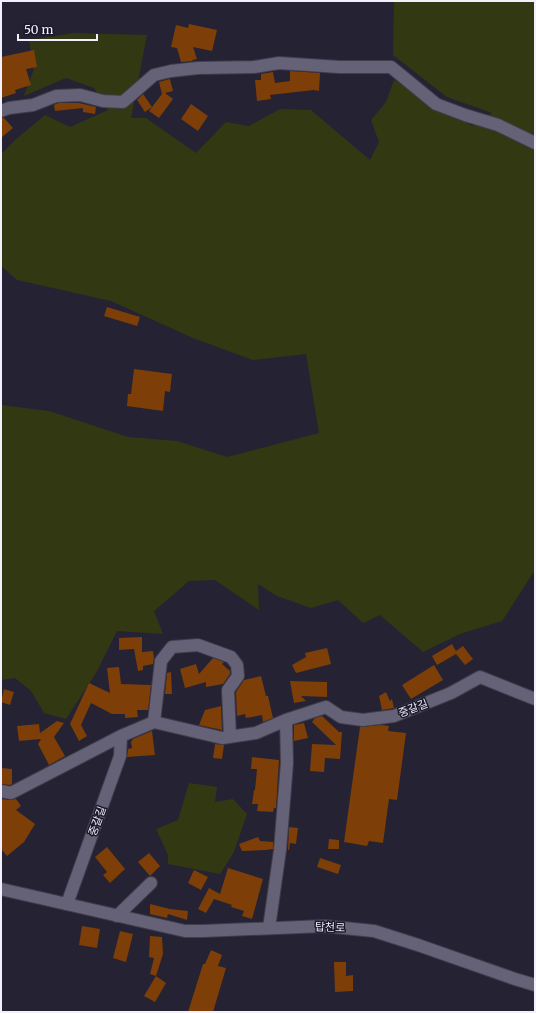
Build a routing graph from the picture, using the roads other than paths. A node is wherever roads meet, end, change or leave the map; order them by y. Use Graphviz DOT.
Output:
graph roads {
  1 [pos="1,111"];
  2 [pos="535,143"];
  3 [pos="535,699"];
  4 [pos="286,720"];
  5 [pos="154,722"];
  6 [pos="121,736"];
  7 [pos="230,737"];
  8 [pos="1,791"];
  9 [pos="151,883"];
  10 [pos="1,889"];
  11 [pos="67,904"];
  12 [pos="118,916"];
  13 [pos="269,928"];
  14 [pos="535,985"];
  1 -- 2 [label="street"];
  3 -- 4 [label="street, 중갈길"];
  4 -- 7 [label="street, 중갈길"];
  4 -- 13 [label="street"];
  5 -- 6 [label="street"];
  5 -- 7 [label="street, 중갈길"];
  5 -- 7 [label="street"];
  6 -- 8 [label="street"];
  6 -- 11 [label="street, 중갈길"];
  9 -- 12 [label="street"];
  10 -- 11 [label="street, 탑천로"];
  11 -- 12 [label="street, 탑천로"];
  12 -- 13 [label="street, 탑천로"];
  13 -- 14 [label="street, 탑천로"];
}
